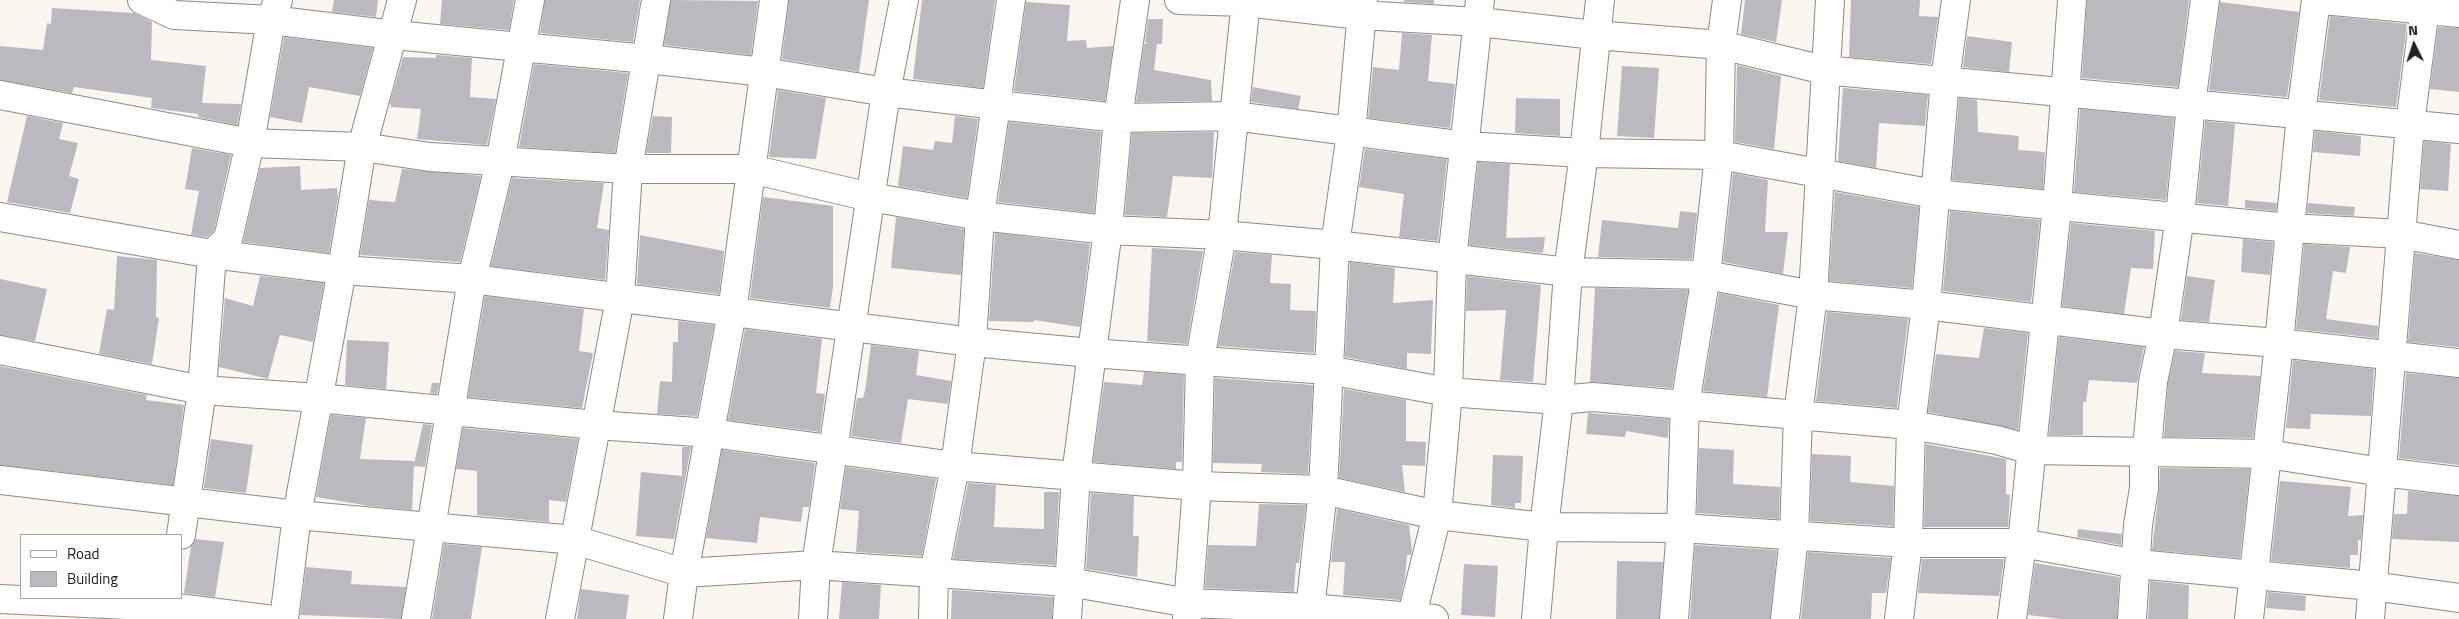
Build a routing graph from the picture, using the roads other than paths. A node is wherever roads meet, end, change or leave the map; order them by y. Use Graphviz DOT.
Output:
graph roads {
  1 [pos="142,0"];
  2 [pos="402,0"];
  3 [pos="530,0"];
  4 [pos="656,0"];
  5 [pos="774,0"];
  6 [pos="904,0"];
  7 [pos="1011,0"];
  8 [pos="1135,0"];
  9 [pos="1179,0"];
  10 [pos="1600,0"];
  11 [pos="1726,0"];
  12 [pos="1830,0"];
  13 [pos="1956,0"];
  14 [pos="2072,0"];
  15 [pos="2205,0"];
  16 [pos="2316,0"];
  17 [pos="2323,0"];
  18 [pos="1245,1"];
  19 [pos="2426,5"];
  20 [pos="1361,8"];
  21 [pos="275,10"];
  22 [pos="1479,11"];
  23 [pos="2459,13"];
  24 [pos="394,34"];
  25 [pos="1595,35"];
  26 [pos="1721,45"];
  27 [pos="522,46"];
  28 [pos="648,59"];
  29 [pos="1824,70"];
  30 [pos="764,72"];
  31 [pos="1945,80"];
  32 [pos="2066,91"];
  33 [pos="886,92"];
  34 [pos="0,95"];
  35 [pos="2191,104"];
  36 [pos="996,105"];
  37 [pos="2301,114"];
  38 [pos="1234,116"];
  39 [pos="1118,118"];
  40 [pos="2410,124"];
  41 [pos="2459,129"];
  42 [pos="1351,132"];
  43 [pos="250,143"];
  44 [pos="1465,146"];
  45 [pos="362,147"];
  46 [pos="1584,153"];
  47 [pos="1719,155"];
  48 [pos="500,162"];
  49 [pos="628,168"];
  50 [pos="750,169"];
  51 [pos="1819,175"];
  52 [pos="1935,194"];
  53 [pos="870,197"];
  54 [pos="2057,207"];
  55 [pos="980,216"];
  56 [pos="2180,216"];
  57 [pos="0,217"];
  58 [pos="2290,228"];
  59 [pos="1108,230"];
  60 [pos="2401,234"];
  61 [pos="1222,235"];
  62 [pos="1335,245"];
  63 [pos="2459,245"];
  64 [pos="212,254"];
  65 [pos="1452,260"];
  66 [pos="342,270"];
  67 [pos="1568,272"];
  68 [pos="1706,275"];
  69 [pos="472,279"];
  70 [pos="1813,295"];
  71 [pos="620,298"];
  72 [pos="1926,305"];
  73 [pos="732,312"];
  74 [pos="2044,321"];
  75 [pos="852,326"];
  76 [pos="2163,334"];
  77 [pos="972,342"];
  78 [pos="2279,342"];
  79 [pos="0,350"];
  80 [pos="1091,353"];
  81 [pos="2392,356"];
  82 [pos="1200,360"];
  83 [pos="2459,363"];
  84 [pos="1328,370"];
  85 [pos="202,390"];
  86 [pos="1448,392"];
  87 [pos="318,398"];
  88 [pos="1559,400"];
  89 [pos="1685,405"];
  90 [pos="449,410"];
  91 [pos="1798,414"];
  92 [pos="596,425"];
  93 [pos="1911,426"];
  94 [pos="711,433"];
  95 [pos="833,449"];
  96 [pos="2031,450"];
  97 [pos="2144,453"];
  98 [pos="2268,454"];
  99 [pos="955,466"];
  100 [pos="2382,472"];
  101 [pos="1076,475"];
  102 [pos="0,480"];
  103 [pos="2459,481"];
  104 [pos="1197,486"];
  105 [pos="1323,490"];
  106 [pos="187,501"];
  107 [pos="297,515"];
  108 [pos="1437,515"];
  109 [pos="431,526"];
  110 [pos="1544,527"];
  111 [pos="1682,528"];
  112 [pos="181,534"];
  113 [pos="1794,537"];
  114 [pos="575,540"];
  115 [pos="1908,543"];
  116 [pos="2022,543"];
  117 [pos="2137,564"];
  118 [pos="816,565"];
  119 [pos="684,573"];
  120 [pos="934,574"];
  121 [pos="2255,577"];
  122 [pos="1069,582"];
  123 [pos="2372,586"];
  124 [pos="2459,598"];
  125 [pos="0,599"];
  126 [pos="170,602"];
  127 [pos="1188,611"];
  128 [pos="1309,614"];
  129 [pos="1418,618"];
  130 [pos="266,619"];
  131 [pos="284,619"];
  132 [pos="416,619"];
  133 [pos="560,619"];
  134 [pos="678,619"];
  135 [pos="813,619"];
  136 [pos="933,619"];
  137 [pos="1067,619"];
  138 [pos="1536,619"];
  139 [pos="1674,619"];
  140 [pos="1785,619"];
  141 [pos="1899,619"];
  142 [pos="2012,619"];
  143 [pos="2132,619"];
  144 [pos="2249,619"];
  145 [pos="2370,619"];
  1 -- 21 [label="street"];
  2 -- 24 [label="street"];
  3 -- 27 [label="street"];
  4 -- 28 [label="street"];
  5 -- 30 [label="street"];
  6 -- 33 [label="street"];
  7 -- 36 [label="street"];
  8 -- 39 [label="street"];
  9 -- 18 [label="street"];
  10 -- 25 [label="street"];
  11 -- 26 [label="street"];
  12 -- 29 [label="street"];
  13 -- 31 [label="street"];
  14 -- 32 [label="street"];
  15 -- 35 [label="street"];
  16 -- 37 [label="street"];
  17 -- 19 [label="street"];
  18 -- 20 [label="street"];
  18 -- 38 [label="street"];
  19 -- 23 [label="street"];
  19 -- 40 [label="street"];
  20 -- 22 [label="street"];
  20 -- 42 [label="street"];
  21 -- 24 [label="street"];
  21 -- 43 [label="street"];
  22 -- 25 [label="street"];
  22 -- 44 [label="street"];
  24 -- 27 [label="street"];
  24 -- 45 [label="street"];
  25 -- 26 [label="street"];
  25 -- 46 [label="street"];
  26 -- 29 [label="street"];
  26 -- 47 [label="street"];
  27 -- 28 [label="street"];
  27 -- 48 [label="street"];
  28 -- 30 [label="street"];
  28 -- 49 [label="street"];
  29 -- 31 [label="street"];
  29 -- 51 [label="street"];
  30 -- 33 [label="street"];
  30 -- 50 [label="street"];
  31 -- 32 [label="street"];
  31 -- 52 [label="street"];
  32 -- 35 [label="street"];
  32 -- 54 [label="street"];
  33 -- 36 [label="street"];
  33 -- 53 [label="street"];
  34 -- 43 [label="street"];
  35 -- 37 [label="street"];
  35 -- 56 [label="street"];
  36 -- 39 [label="street"];
  36 -- 55 [label="street"];
  37 -- 40 [label="street"];
  37 -- 58 [label="street"];
  38 -- 39 [label="street"];
  38 -- 42 [label="street"];
  38 -- 61 [label="street"];
  39 -- 59 [label="street"];
  40 -- 41 [label="street"];
  40 -- 60 [label="street"];
  42 -- 44 [label="street"];
  42 -- 62 [label="street"];
  43 -- 45 [label="street"];
  43 -- 64 [label="street"];
  44 -- 46 [label="street"];
  44 -- 65 [label="street"];
  45 -- 48 [label="street"];
  45 -- 66 [label="street"];
  46 -- 47 [label="street"];
  46 -- 67 [label="street"];
  47 -- 51 [label="street"];
  47 -- 68 [label="street"];
  48 -- 49 [label="street"];
  48 -- 69 [label="street"];
  49 -- 50 [label="street"];
  49 -- 71 [label="street"];
  50 -- 53 [label="street"];
  50 -- 73 [label="street"];
  51 -- 52 [label="street"];
  51 -- 70 [label="street"];
  52 -- 54 [label="street"];
  52 -- 72 [label="street"];
  53 -- 55 [label="street"];
  53 -- 75 [label="street"];
  54 -- 56 [label="street"];
  54 -- 74 [label="street"];
  55 -- 59 [label="street"];
  55 -- 77 [label="street"];
  56 -- 58 [label="street"];
  56 -- 76 [label="street"];
  57 -- 64 [label="street"];
  58 -- 60 [label="street"];
  58 -- 78 [label="street"];
  59 -- 61 [label="street"];
  59 -- 80 [label="street"];
  60 -- 63 [label="street"];
  60 -- 81 [label="street"];
  61 -- 62 [label="street"];
  61 -- 82 [label="street"];
  62 -- 65 [label="street"];
  62 -- 84 [label="street"];
  64 -- 66 [label="street"];
  64 -- 85 [label="street"];
  65 -- 67 [label="street"];
  65 -- 86 [label="street"];
  66 -- 69 [label="street"];
  66 -- 87 [label="street"];
  67 -- 68 [label="street"];
  67 -- 88 [label="street"];
  68 -- 70 [label="street"];
  68 -- 89 [label="street"];
  69 -- 71 [label="street"];
  69 -- 90 [label="street"];
  70 -- 72 [label="street"];
  70 -- 91 [label="street"];
  71 -- 73 [label="street"];
  71 -- 92 [label="street"];
  72 -- 74 [label="street"];
  72 -- 93 [label="street"];
  73 -- 75 [label="street"];
  73 -- 94 [label="street"];
  74 -- 76 [label="street"];
  74 -- 96 [label="street"];
  75 -- 77 [label="street"];
  75 -- 95 [label="street"];
  76 -- 78 [label="street"];
  76 -- 97 [label="street"];
  77 -- 80 [label="street"];
  77 -- 99 [label="street"];
  78 -- 81 [label="street"];
  78 -- 98 [label="street"];
  79 -- 85 [label="street"];
  80 -- 82 [label="street"];
  80 -- 101 [label="street"];
  81 -- 83 [label="street"];
  81 -- 100 [label="street"];
  82 -- 84 [label="street"];
  82 -- 104 [label="street"];
  84 -- 86 [label="street"];
  84 -- 105 [label="street"];
  85 -- 87 [label="street"];
  85 -- 106 [label="street"];
  86 -- 88 [label="street"];
  86 -- 108 [label="street"];
  87 -- 90 [label="street"];
  87 -- 107 [label="street"];
  88 -- 89 [label="street"];
  88 -- 110 [label="street"];
  89 -- 91 [label="street"];
  89 -- 111 [label="street"];
  90 -- 92 [label="street"];
  90 -- 109 [label="street"];
  91 -- 93 [label="street"];
  91 -- 113 [label="street"];
  92 -- 94 [label="street"];
  92 -- 114 [label="street"];
  93 -- 96 [label="street"];
  93 -- 115 [label="street"];
  94 -- 95 [label="street"];
  94 -- 119 [label="street"];
  95 -- 99 [label="street"];
  95 -- 118 [label="street"];
  96 -- 97 [label="street"];
  96 -- 116 [label="street"];
  97 -- 98 [label="street"];
  97 -- 117 [label="street"];
  98 -- 100 [label="street"];
  98 -- 121 [label="street"];
  99 -- 101 [label="street"];
  99 -- 120 [label="street"];
  100 -- 103 [label="street"];
  100 -- 123 [label="street"];
  101 -- 104 [label="street"];
  101 -- 122 [label="street"];
  102 -- 106 [label="street"];
  104 -- 105 [label="street"];
  104 -- 127 [label="street"];
  105 -- 108 [label="street"];
  105 -- 128 [label="street"];
  106 -- 107 [label="street"];
  106 -- 112 [label="street"];
  107 -- 109 [label="street"];
  107 -- 131 [label="street"];
  108 -- 110 [label="street"];
  108 -- 129 [label="street"];
  109 -- 114 [label="street"];
  109 -- 132 [label="street"];
  110 -- 111 [label="street"];
  110 -- 138 [label="street"];
  111 -- 113 [label="street"];
  111 -- 139 [label="street"];
  113 -- 115 [label="street"];
  113 -- 140 [label="street"];
  114 -- 119 [label="street"];
  114 -- 133 [label="street"];
  115 -- 116 [label="street"];
  115 -- 141 [label="street"];
  116 -- 117 [label="street"];
  116 -- 142 [label="street"];
  117 -- 121 [label="street"];
  117 -- 143 [label="street"];
  118 -- 119 [label="street"];
  118 -- 120 [label="street"];
  118 -- 135 [label="street"];
  119 -- 134 [label="street"];
  120 -- 122 [label="street"];
  120 -- 136 [label="street"];
  121 -- 123 [label="street"];
  121 -- 144 [label="street"];
  122 -- 127 [label="street"];
  122 -- 137 [label="street"];
  123 -- 124 [label="street"];
  123 -- 145 [label="street"];
  125 -- 126 [label="street"];
  126 -- 130 [label="street"];
  127 -- 128 [label="street"];
  128 -- 129 [label="street"];
}
